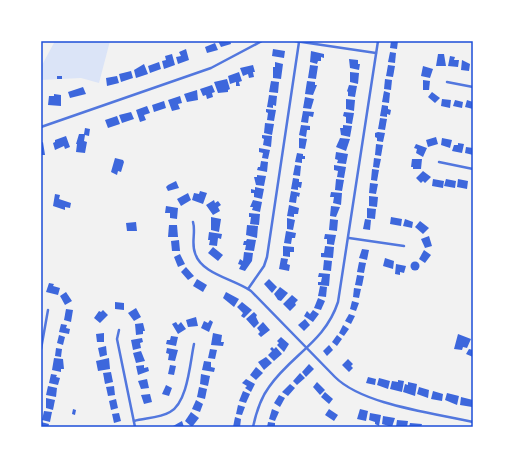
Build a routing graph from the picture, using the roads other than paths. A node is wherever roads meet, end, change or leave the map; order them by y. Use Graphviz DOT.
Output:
graph roads {
  1 [pos="262,41"];
  2 [pos="295,41"];
  3 [pos="378,41"];
  4 [pos="299,42"];
  5 [pos="376,53"];
  6 [pos="448,82"];
  7 [pos="473,87"];
  8 [pos="41,127"];
  9 [pos="440,162"];
  10 [pos="473,169"];
  11 [pos="193,222"];
  12 [pos="348,238"];
  13 [pos="404,246"];
  14 [pos="248,289"];
  15 [pos="48,310"];
  16 [pos="119,330"];
  17 [pos="194,344"];
  18 [pos="307,348"];
  19 [pos="41,349"];
  20 [pos="134,421"];
  21 [pos="473,422"];
  22 [pos="135,427"];
  23 [pos="253,427"];
  1 -- 8 [label="street"];
  2 -- 4 [label="street"];
  3 -- 5 [label="street"];
  4 -- 5 [label="street"];
  4 -- 14 [label="street"];
  5 -- 12 [label="street"];
  6 -- 7 [label="street"];
  9 -- 10 [label="street"];
  11 -- 14 [label="street"];
  12 -- 13 [label="street"];
  12 -- 18 [label="street"];
  14 -- 18 [label="street"];
  15 -- 19 [label="street"];
  16 -- 20 [label="street"];
  17 -- 20 [label="street"];
  18 -- 21 [label="street"];
  18 -- 23 [label="street"];
  20 -- 22 [label="street"];
}
